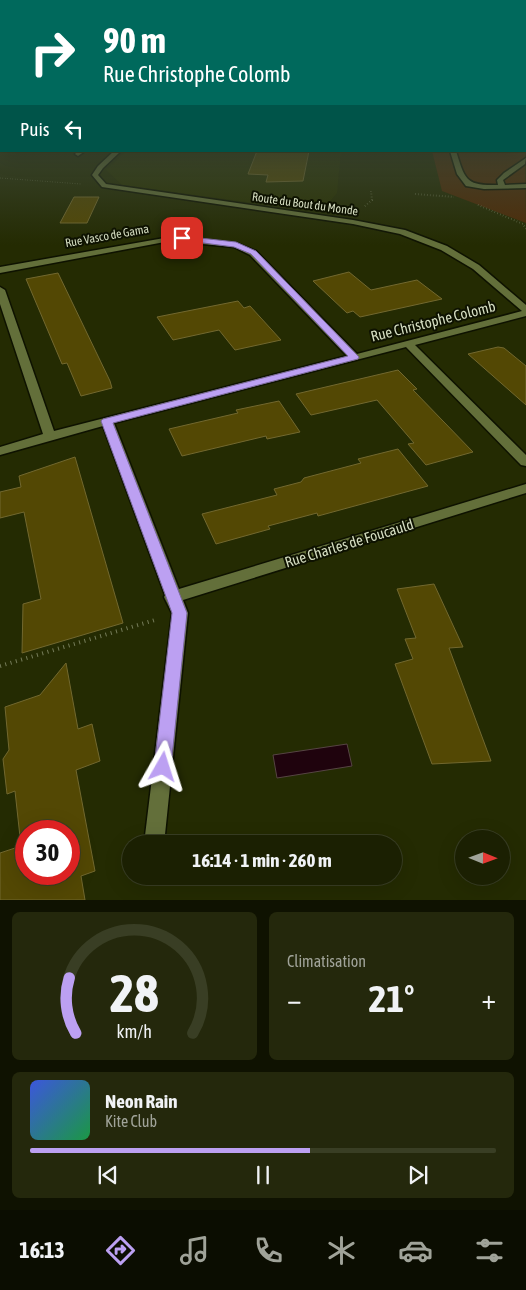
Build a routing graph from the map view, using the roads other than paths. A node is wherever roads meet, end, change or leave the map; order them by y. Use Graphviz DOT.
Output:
graph roads {
  1 [pos="107,161"];
  2 [pos="457,161"];
  3 [pos="525,161"];
  4 [pos="502,186"];
  5 [pos="526,186"];
  6 [pos="0,270"];
  7 [pos="0,290"];
  8 [pos="526,312"];
  9 [pos="408,343"];
  10 [pos="354,357"];
  11 [pos="107,421"];
  12 [pos="50,436"];
  13 [pos="0,451"];
  14 [pos="526,462"];
  15 [pos="526,488"];
  16 [pos="176,605"];
  17 [pos="155,835"];
  1 -- 8 [label="street, Route du Bout du Monde"];
  2 -- 4 [label="street"];
  3 -- 4 [label="street"];
  4 -- 5 [label="street"];
  6 -- 10 [label="street, Rue Vasco de Gama"];
  7 -- 12 [label="street"];
  8 -- 9 [label="street, Rue Christophe Colomb"];
  9 -- 10 [label="street, Rue Christophe Colomb"];
  9 -- 14 [label="street"];
  10 -- 11 [label="street, Rue Christophe Colomb"];
  11 -- 12 [label="street, Rue Christophe Colomb"];
  11 -- 16 [label="street"];
  12 -- 13 [label="street, Rue Christophe Colomb"];
  15 -- 16 [label="street, Rue Charles de Foucauld"];
  16 -- 17 [label="street"];
}
